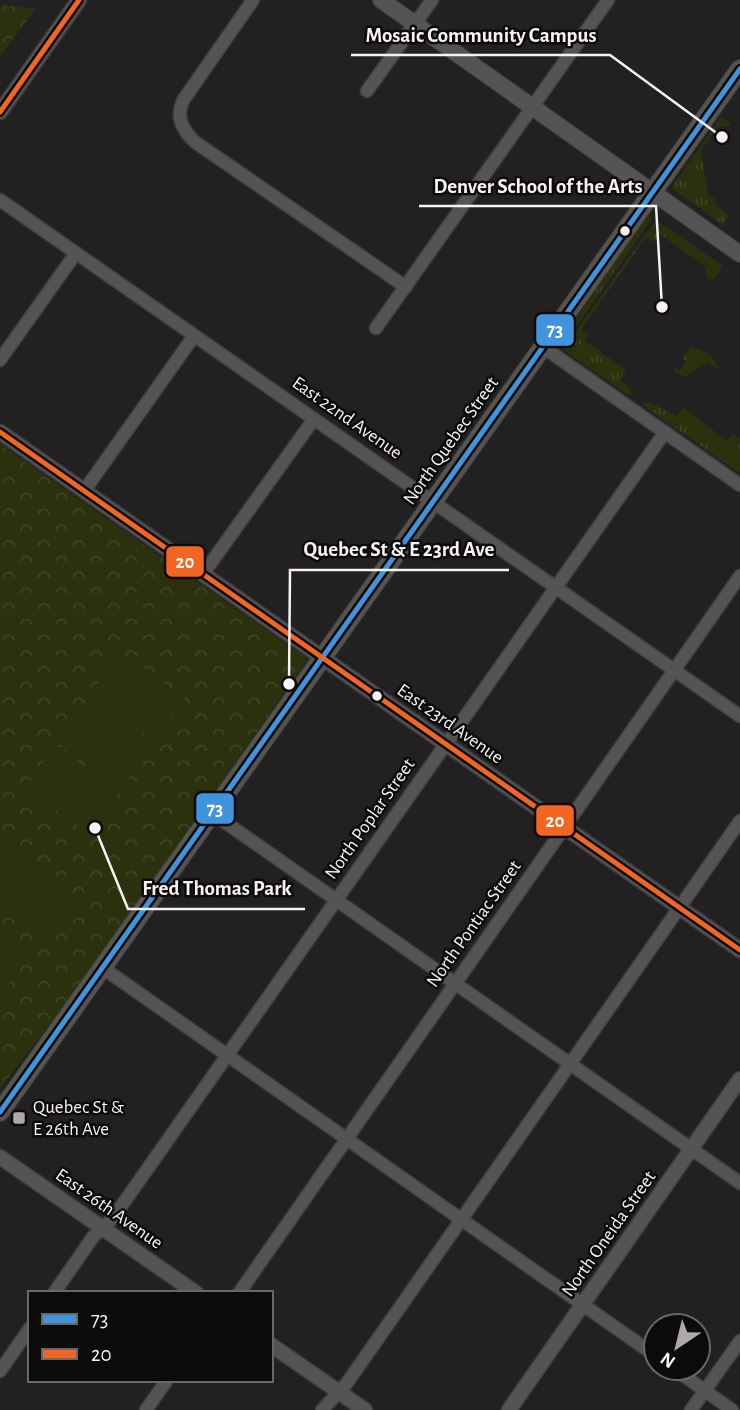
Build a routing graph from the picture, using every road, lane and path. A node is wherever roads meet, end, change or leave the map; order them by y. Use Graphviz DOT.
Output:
graph roads {
  1 [pos="79,0"];
  2 [pos="253,0"];
  3 [pos="381,0"];
  4 [pos="432,0"];
  5 [pos="608,0"];
  6 [pos="415,24"];
  7 [pos="740,69"];
  8 [pos="367,91"];
  9 [pos="533,107"];
  10 [pos="0,112"];
  11 [pos="653,193"];
  12 [pos="0,200"];
  13 [pos="76,254"];
  14 [pos="740,254"];
  15 [pos="406,287"];
  16 [pos="376,328"];
  17 [pos="194,336"];
  18 [pos="543,347"];
  19 [pos="0,360"];
  20 [pos="314,419"];
  21 [pos="0,432"];
  22 [pos="665,432"];
  23 [pos="740,485"];
  24 [pos="84,491"];
  25 [pos="433,502"];
  26 [pos="203,574"];
  27 [pos="740,576"];
  28 [pos="556,588"];
  29 [pos="323,658"];
  30 [pos="674,670"];
  31 [pos="740,716"];
  32 [pos="446,744"];
  33 [pos="212,813"];
  34 [pos="740,821"];
  35 [pos="565,828"];
  36 [pos="337,900"];
  37 [pos="679,908"];
  38 [pos="740,950"];
  39 [pos="103,968"];
  40 [pos="456,984"];
  41 [pos="228,1056"];
  42 [pos="570,1064"];
  43 [pos="740,1079"];
  44 [pos="0,1112"];
  45 [pos="347,1140"];
  46 [pos="691,1149"];
  47 [pos="0,1157"];
  48 [pos="740,1183"];
  49 [pos="461,1219"];
  50 [pos="103,1228"];
  51 [pos="55,1291"];
  52 [pos="193,1291"];
  53 [pos="240,1291"];
  54 [pos="582,1305"];
  55 [pos="28,1331"];
  56 [pos="740,1341"];
  57 [pos="273,1346"];
  58 [pos="642,1346"];
  59 [pos="0,1371"];
  60 [pos="166,1382"];
  61 [pos="692,1382"];
  62 [pos="338,1391"];
  63 [pos="705,1391"];
  64 [pos="146,1410"];
  65 [pos="322,1410"];
  66 [pos="365,1410"];
  67 [pos="509,1410"];
  68 [pos="691,1410"];
  69 [pos="732,1410"];
  1 -- 10 [label="street"];
  2 -- 15 [label="street"];
  3 -- 6 [label="main road"];
  4 -- 6 [label="street"];
  5 -- 9 [label="street"];
  6 -- 8 [label="street"];
  6 -- 9 [label="main road"];
  7 -- 11 [label="main road, North Quebec Street"];
  9 -- 11 [label="main road"];
  9 -- 15 [label="street"];
  11 -- 14 [label="main road"];
  11 -- 18 [label="main road, North Quebec Street"];
  12 -- 13 [label="street, East 22nd Avenue"];
  13 -- 17 [label="street, East 22nd Avenue"];
  13 -- 19 [label="street"];
  15 -- 16 [label="street"];
  17 -- 20 [label="street, East 22nd Avenue"];
  17 -- 24 [label="street"];
  18 -- 22 [label="street"];
  18 -- 25 [label="main road, North Quebec Street"];
  20 -- 25 [label="street, East 22nd Avenue"];
  20 -- 26 [label="street"];
  21 -- 24 [label="street, East 23rd Avenue"];
  22 -- 23 [label="street"];
  22 -- 28 [label="street, North Poplar Street"];
  24 -- 26 [label="street, East 23rd Avenue"];
  25 -- 28 [label="street, East 22nd Avenue"];
  25 -- 29 [label="main road, North Quebec Street"];
  26 -- 29 [label="street, East 23rd Avenue"];
  27 -- 30 [label="street, North Pontiac Street"];
  28 -- 30 [label="street, East 22nd Avenue"];
  28 -- 32 [label="street, North Poplar Street"];
  29 -- 32 [label="street, East 23rd Avenue"];
  29 -- 33 [label="main road, North Quebec Street"];
  30 -- 31 [label="street, East 22nd Avenue"];
  30 -- 35 [label="street, North Pontiac Street"];
  32 -- 35 [label="street, East 23rd Avenue"];
  32 -- 36 [label="street, North Poplar Street"];
  33 -- 36 [label="street"];
  33 -- 39 [label="main road, North Quebec Street"];
  34 -- 37 [label="street"];
  35 -- 37 [label="street, East 23rd Avenue"];
  35 -- 40 [label="street, North Pontiac Street"];
  36 -- 40 [label="street"];
  36 -- 41 [label="street, North Poplar Street"];
  37 -- 38 [label="street, East 23rd Avenue"];
  37 -- 42 [label="street"];
  39 -- 41 [label="street"];
  39 -- 44 [label="main road, North Quebec Street"];
  40 -- 42 [label="street"];
  40 -- 45 [label="street, North Pontiac Street"];
  41 -- 45 [label="street"];
  41 -- 50 [label="street, North Poplar Street"];
  42 -- 46 [label="street"];
  42 -- 49 [label="street"];
  43 -- 46 [label="street, North Oneida Street"];
  45 -- 49 [label="street"];
  45 -- 53 [label="street, North Pontiac Street"];
  46 -- 48 [label="street"];
  46 -- 54 [label="street, North Oneida Street"];
  47 -- 50 [label="street, East 26th Avenue"];
  49 -- 54 [label="street"];
  49 -- 62 [label="street"];
  50 -- 51 [label="street, North Poplar Street"];
  50 -- 52 [label="street, East 26th Avenue"];
  54 -- 58 [label="street"];
  54 -- 67 [label="street, North Oneida Street"];
  55 -- 59 [label="street"];
  56 -- 63 [label="street"];
  57 -- 62 [label="street"];
  60 -- 64 [label="street"];
  61 -- 63 [label="street"];
  62 -- 65 [label="street"];
  62 -- 66 [label="street"];
  63 -- 68 [label="street"];
  63 -- 69 [label="street"];
}
